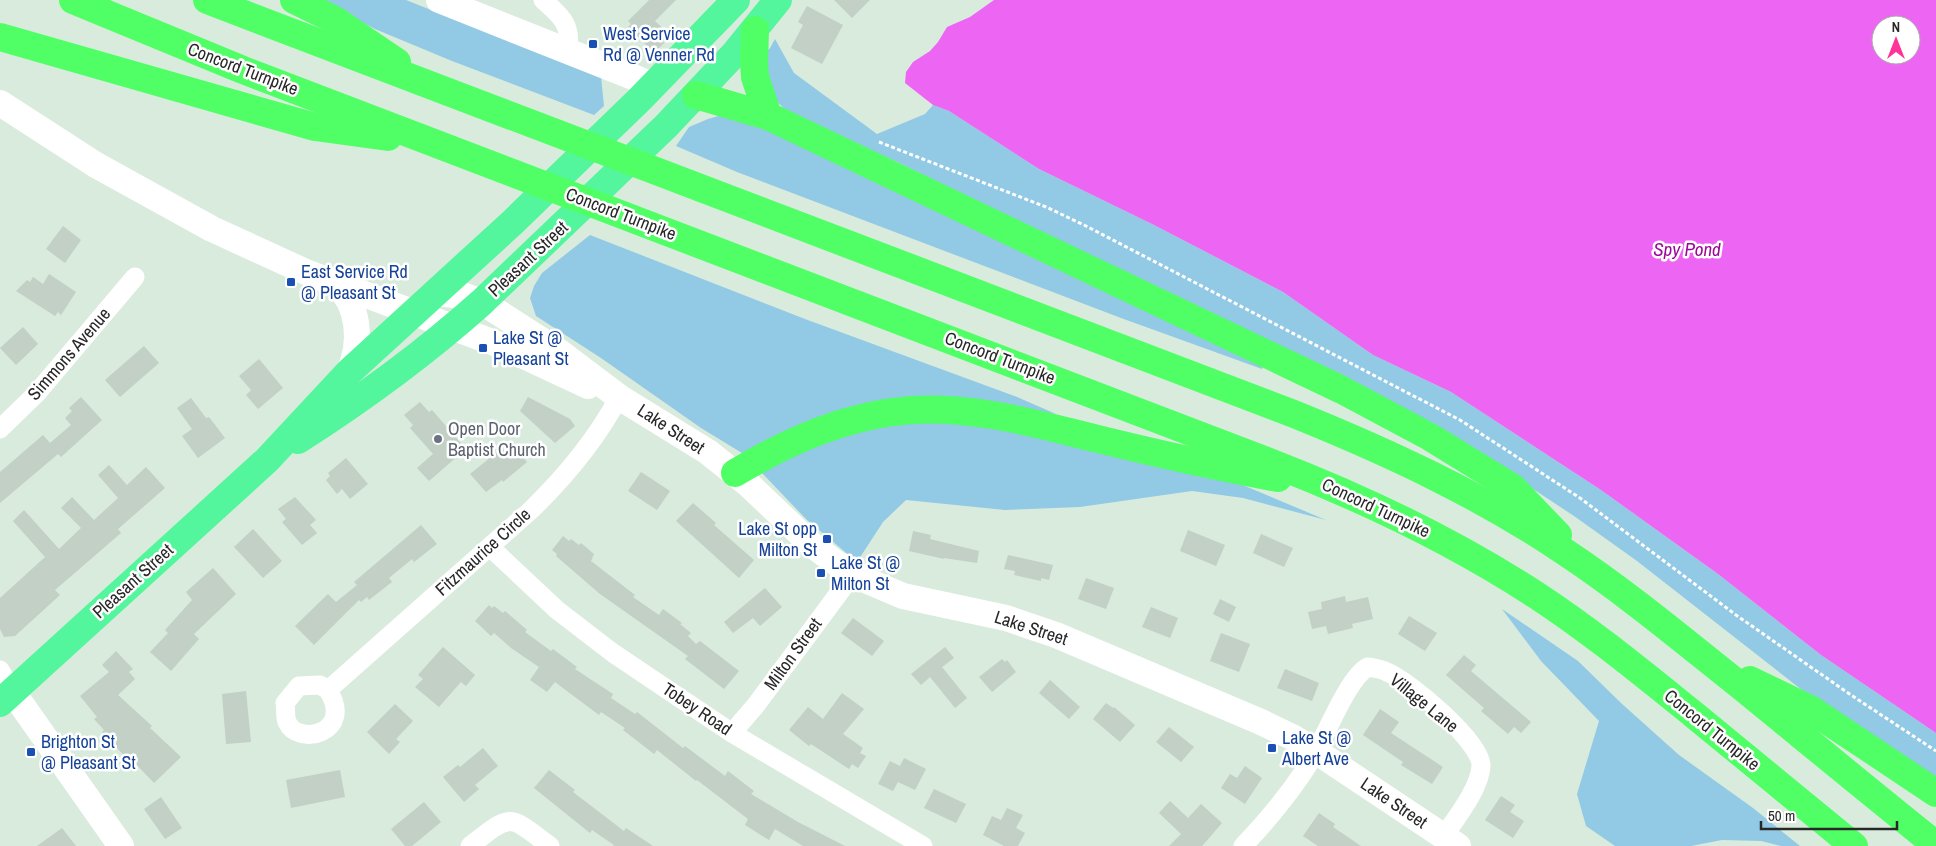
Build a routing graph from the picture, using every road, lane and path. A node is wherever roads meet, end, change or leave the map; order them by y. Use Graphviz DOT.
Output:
graph roads {
  1 [pos="73,0"];
  2 [pos="207,0"];
  3 [pos="294,0"];
  4 [pos="440,0"];
  5 [pos="542,0"];
  6 [pos="736,0"];
  7 [pos="778,0"];
  8 [pos="755,30"];
  9 [pos="0,37"];
  10 [pos="567,52"];
  11 [pos="653,85"];
  12 [pos="436,88"];
  13 [pos="696,95"];
  14 [pos="0,103"];
  15 [pos="768,116"];
  16 [pos="437,144"];
  17 [pos="135,276"];
  18 [pos="336,284"];
  19 [pos="435,293"];
  20 [pos="482,302"];
  21 [pos="414,312"];
  22 [pos="453,327"];
  23 [pos="349,372"];
  24 [pos="619,396"];
  25 [pos="0,429"];
  26 [pos="267,460"];
  27 [pos="735,473"];
  28 [pos="1335,488"];
  29 [pos="490,547"];
  30 [pos="1592,571"];
  31 [pos="853,574"];
  32 [pos="1707,659"];
  33 [pos="4,688"];
  34 [pos="328,690"];
  35 [pos="732,733"];
  36 [pos="1316,752"];
  37 [pos="1936,793"];
  38 [pos="1451,841"];
  39 [pos="1936,845"];
  40 [pos="121,846"];
  41 [pos="470,846"];
  42 [pos="550,846"];
  43 [pos="923,846"];
  44 [pos="1243,846"];
  45 [pos="1854,846"];
  1 -- 16 [label="highway, Concord Turnpike"];
  2 -- 12 [label="highway"];
  3 -- 12 [label="highway"];
  4 -- 10 [label="main road"];
  5 -- 10 [label="street"];
  6 -- 11 [label="main road, Pleasant Street"];
  7 -- 8 [label="main road, Pleasant Street"];
  8 -- 13 [label="main road, Pleasant Street"];
  8 -- 15 [label="highway"];
  9 -- 16 [label="highway"];
  10 -- 11 [label="main road"];
  11 -- 13 [label="main road"];
  11 -- 19 [label="main road, Pleasant Street"];
  12 -- 30 [label="highway"];
  13 -- 15 [label="highway"];
  13 -- 20 [label="main road, Pleasant Street"];
  14 -- 18 [label="main road"];
  15 -- 30 [label="highway"];
  16 -- 28 [label="highway, Concord Turnpike"];
  17 -- 25 [label="street, Simmons Avenue"];
  18 -- 21 [label="main road"];
  18 -- 23 [label="main road"];
  19 -- 20 [label="main road, Lake Street"];
  19 -- 21 [label="main road, Pleasant Street"];
  20 -- 22 [label="main road, Pleasant Street"];
  20 -- 24 [label="main road, Lake Street"];
  21 -- 22 [label="main road, Lake Street"];
  21 -- 23 [label="main road, Pleasant Street"];
  22 -- 24 [label="main road, Lake Street"];
  22 -- 26 [label="main road, Pleasant Street"];
  23 -- 26 [label="main road, Pleasant Street"];
  24 -- 27 [label="main road, Lake Street"];
  24 -- 29 [label="street, Fitzmaurice Circle"];
  26 -- 33 [label="main road, Pleasant Street"];
  27 -- 28 [label="highway"];
  27 -- 31 [label="main road, Lake Street"];
  28 -- 45 [label="highway, Concord Turnpike"];
  29 -- 34 [label="street, Fitzmaurice Circle"];
  29 -- 35 [label="street, Tobey Road"];
  30 -- 32 [label="highway"];
  31 -- 35 [label="street, Milton Street"];
  31 -- 36 [label="main road, Lake Street"];
  32 -- 37 [label="highway"];
  32 -- 39 [label="highway"];
  33 -- 40 [label="main road"];
  35 -- 43 [label="street, Tobey Road"];
  36 -- 38 [label="main road, Lake Street"];
  36 -- 38 [label="street, Village Lane"];
  36 -- 44 [label="street"];
  41 -- 42 [label="street"];
}
